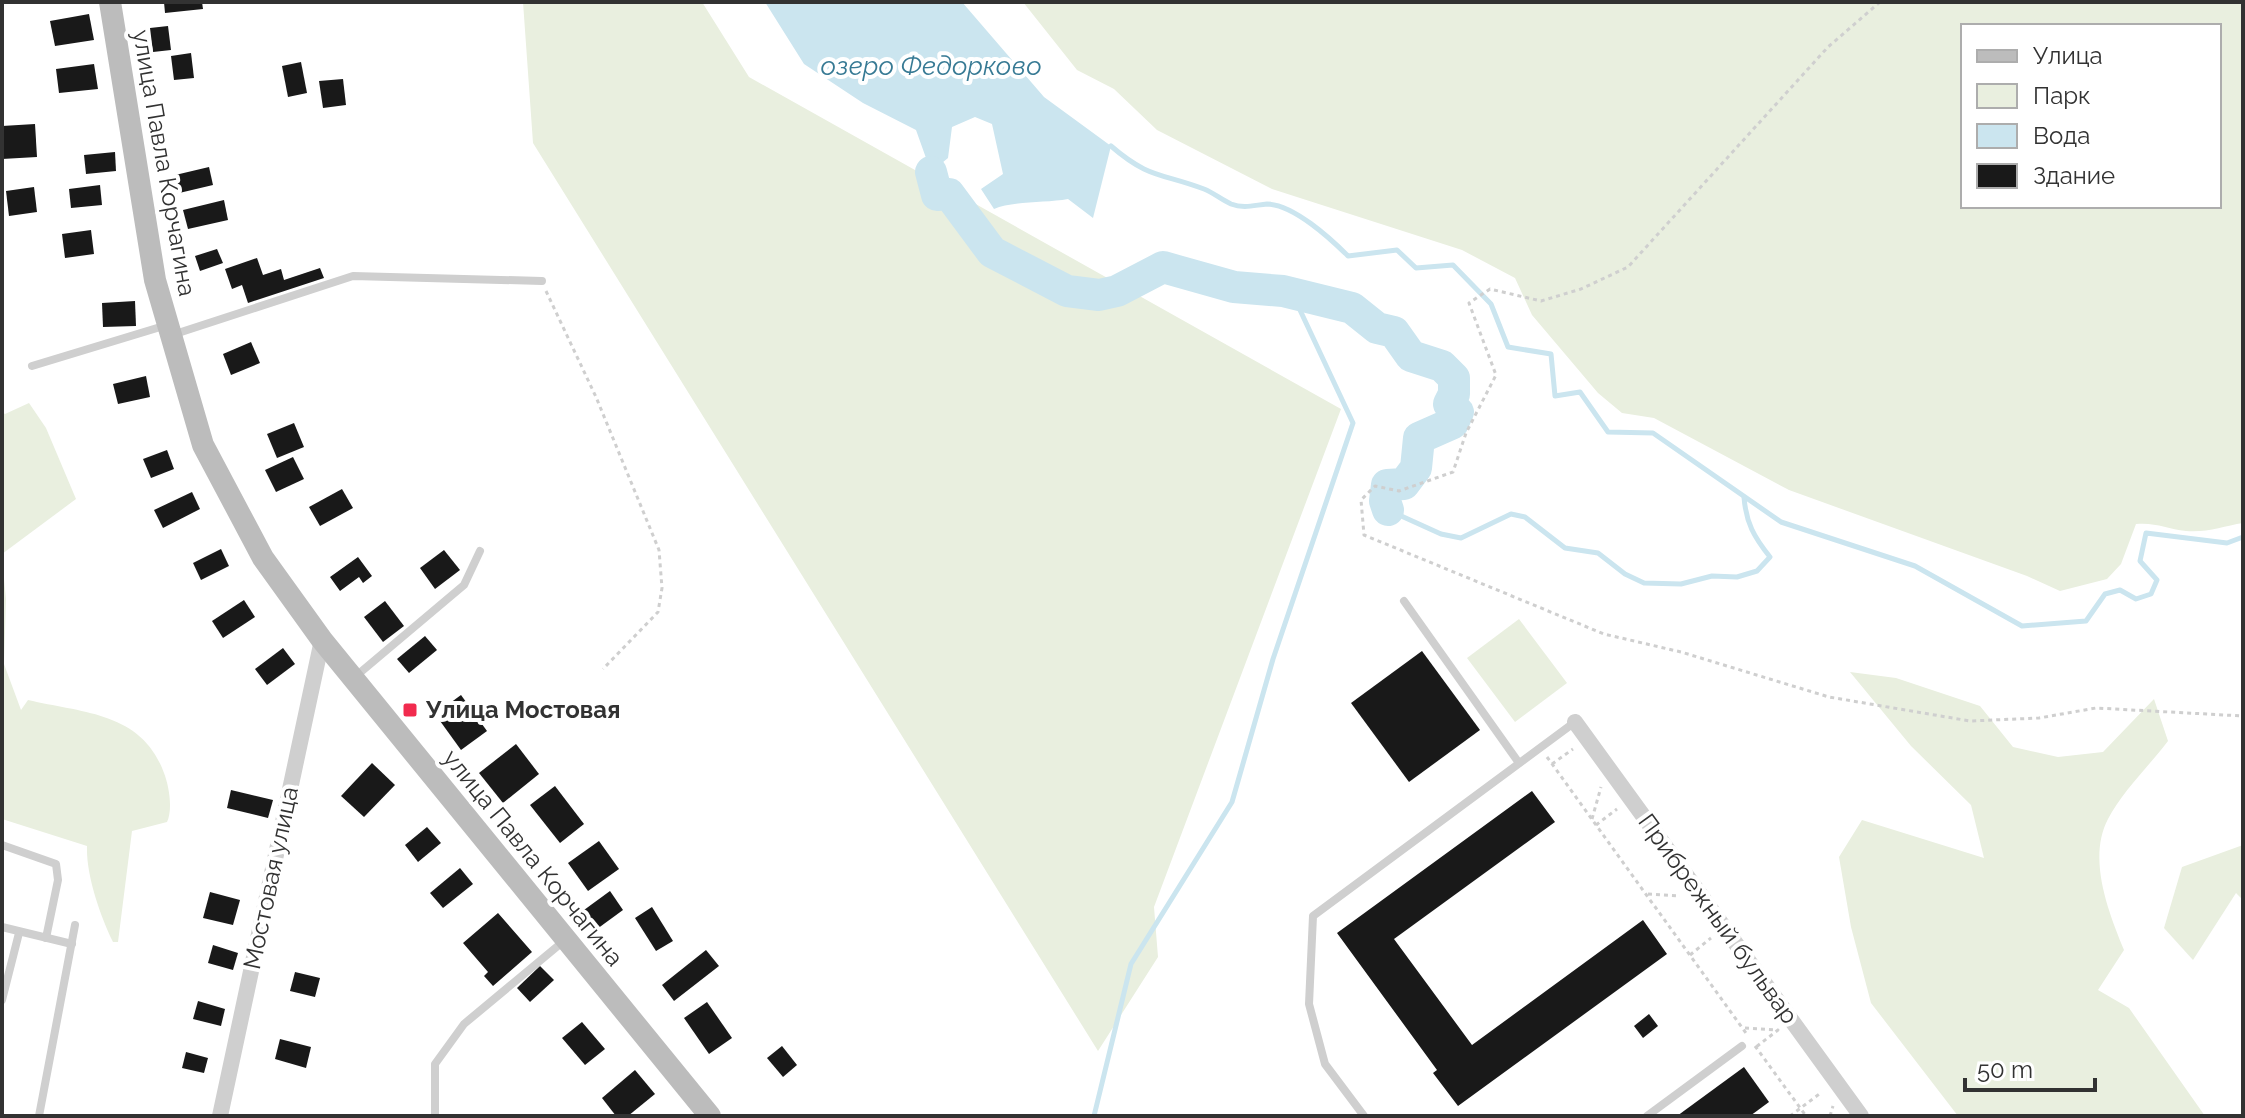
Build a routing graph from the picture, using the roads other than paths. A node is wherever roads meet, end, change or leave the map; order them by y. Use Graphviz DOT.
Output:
graph roads {
  1 [pos="110,2"];
  2 [pos="542,281"];
  3 [pos="169,330"];
  4 [pos="32,366"];
  5 [pos="480,551"];
  6 [pos="1404,601"];
  7 [pos="322,640"];
  8 [pos="354,678"];
  9 [pos="1575,722"];
  10 [pos="1519,763"];
  11 [pos="2,845"];
  12 [pos="75,925"];
  13 [pos="2,927"];
  14 [pos="19,933"];
  15 [pos="46,938"];
  16 [pos="566,940"];
  17 [pos="72,944"];
  18 [pos="2,1000"];
  19 [pos="1742,1046"];
  20 [pos="39,1116"];
  21 [pos="220,1116"];
  22 [pos="435,1116"];
  23 [pos="710,1116"];
  24 [pos="1364,1116"];
  25 [pos="1647,1116"];
  26 [pos="1861,1116"];
  1 -- 3 [label="main road, улица Павла Корчагина"];
  2 -- 3 [label="lane"];
  3 -- 4 [label="lane"];
  3 -- 7 [label="main road, улица Павла Корчагина"];
  5 -- 8 [label="lane"];
  6 -- 10 [label="lane"];
  7 -- 8 [label="main road, улица Павла Корчагина"];
  7 -- 21 [label="street, Мостовая улица"];
  8 -- 16 [label="main road, улица Павла Корчагина"];
  9 -- 10 [label="lane"];
  9 -- 26 [label="street, Прибрежный бульвар"];
  10 -- 24 [label="lane"];
  11 -- 15 [label="lane"];
  12 -- 17 [label="lane"];
  13 -- 14 [label="lane"];
  14 -- 15 [label="lane"];
  14 -- 18 [label="lane"];
  15 -- 17 [label="lane"];
  16 -- 22 [label="lane"];
  16 -- 23 [label="main road, улица Павла Корчагина"];
  17 -- 20 [label="lane"];
  19 -- 25 [label="lane"];
}
